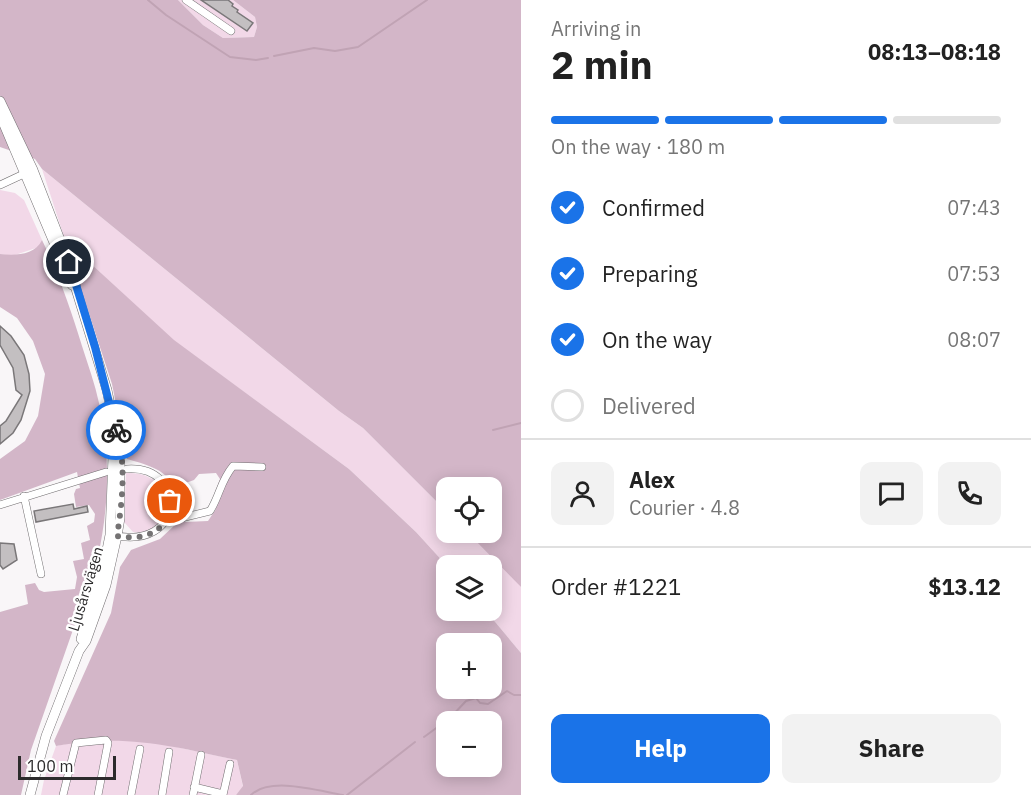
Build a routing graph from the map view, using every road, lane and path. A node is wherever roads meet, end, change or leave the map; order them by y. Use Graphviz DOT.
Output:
graph roads {
  1 [pos="186,0"];
  2 [pos="231,31"];
  3 [pos="0,101"];
  4 [pos="0,115"];
  5 [pos="29,172"];
  6 [pos="0,185"];
  7 [pos="262,467"];
  8 [pos="127,469"];
  9 [pos="106,472"];
  10 [pos="24,496"];
  11 [pos="0,504"];
  12 [pos="168,518"];
  13 [pos="114,536"];
  14 [pos="41,574"];
  15 [pos="140,749"];
  16 [pos="170,752"];
  17 [pos="201,755"];
  18 [pos="230,764"];
  19 [pos="193,791"];
  20 [pos="30,795"];
  21 [pos="63,795"];
  22 [pos="98,795"];
  23 [pos="130,795"];
  24 [pos="163,795"];
  25 [pos="223,795"];
  1 -- 2 [label="street"];
  3 -- 5 [label="main road, Ljusårsvägen"];
  4 -- 5 [label="main road, Ljusårsvägen"];
  5 -- 6 [label="street"];
  5 -- 13 [label="main road, Ljusårsvägen"];
  7 -- 12 [label="street"];
  8 -- 12 [label="street"];
  9 -- 10 [label="street"];
  10 -- 11 [label="street"];
  10 -- 14 [label="street"];
  12 -- 13 [label="street"];
  13 -- 20 [label="main road, Ljusårsvägen"];
  15 -- 23 [label="street"];
  16 -- 24 [label="street"];
  17 -- 19 [label="street"];
  18 -- 25 [label="street"];
  19 -- 25 [label="street"];
  21 -- 22 [label="street"];
}
